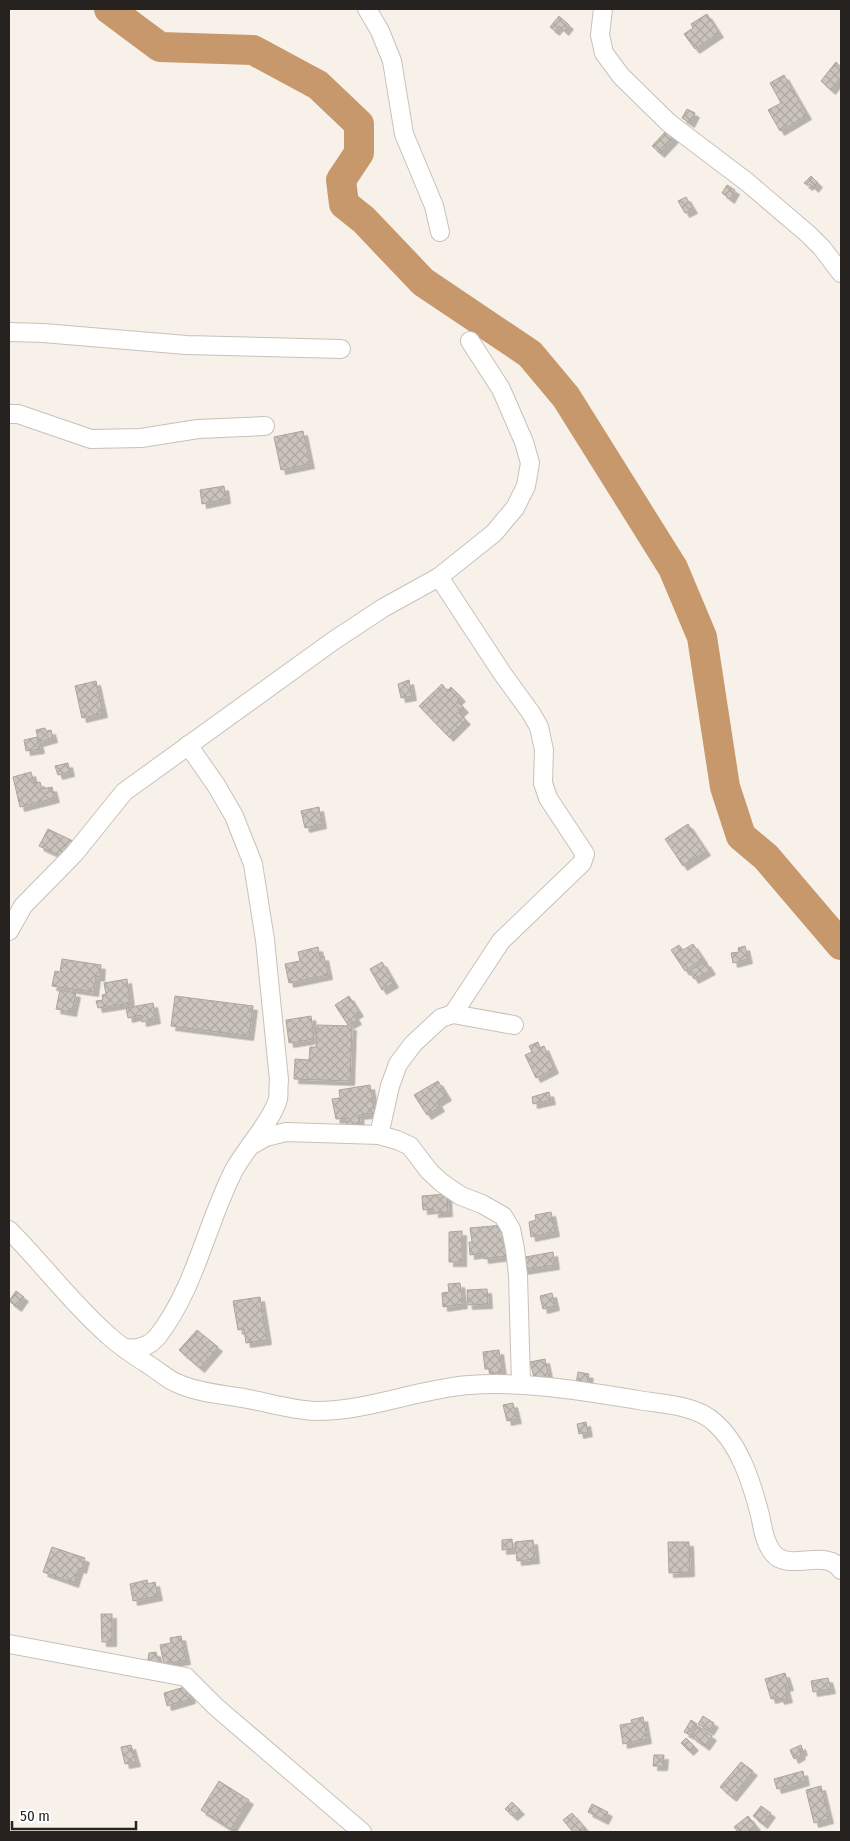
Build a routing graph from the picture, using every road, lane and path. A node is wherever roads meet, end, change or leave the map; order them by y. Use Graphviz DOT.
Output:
graph roads {
  1 [pos="367,9"];
  2 [pos="603,9"];
  3 [pos="440,232"];
  4 [pos="841,273"];
  5 [pos="9,332"];
  6 [pos="470,341"];
  7 [pos="341,348"];
  8 [pos="9,414"];
  9 [pos="265,426"];
  10 [pos="439,577"];
  11 [pos="188,745"];
  12 [pos="9,931"];
  13 [pos="454,1014"];
  14 [pos="514,1025"];
  15 [pos="379,1135"];
  16 [pos="250,1146"];
  17 [pos="9,1230"];
  18 [pos="124,1348"];
  19 [pos="521,1384"];
  20 [pos="841,1570"];
  21 [pos="9,1644"];
  22 [pos="362,1832"];
  1 -- 3 [label="street"];
  2 -- 4 [label="street"];
  5 -- 7 [label="street"];
  6 -- 10 [label="street"];
  8 -- 9 [label="street"];
  10 -- 11 [label="street"];
  10 -- 13 [label="street"];
  11 -- 12 [label="street"];
  11 -- 16 [label="street"];
  13 -- 14 [label="street"];
  13 -- 15 [label="street"];
  15 -- 16 [label="street"];
  15 -- 19 [label="street"];
  16 -- 18 [label="street"];
  17 -- 18 [label="street"];
  18 -- 19 [label="street"];
  19 -- 20 [label="street"];
  21 -- 22 [label="street"];
}
